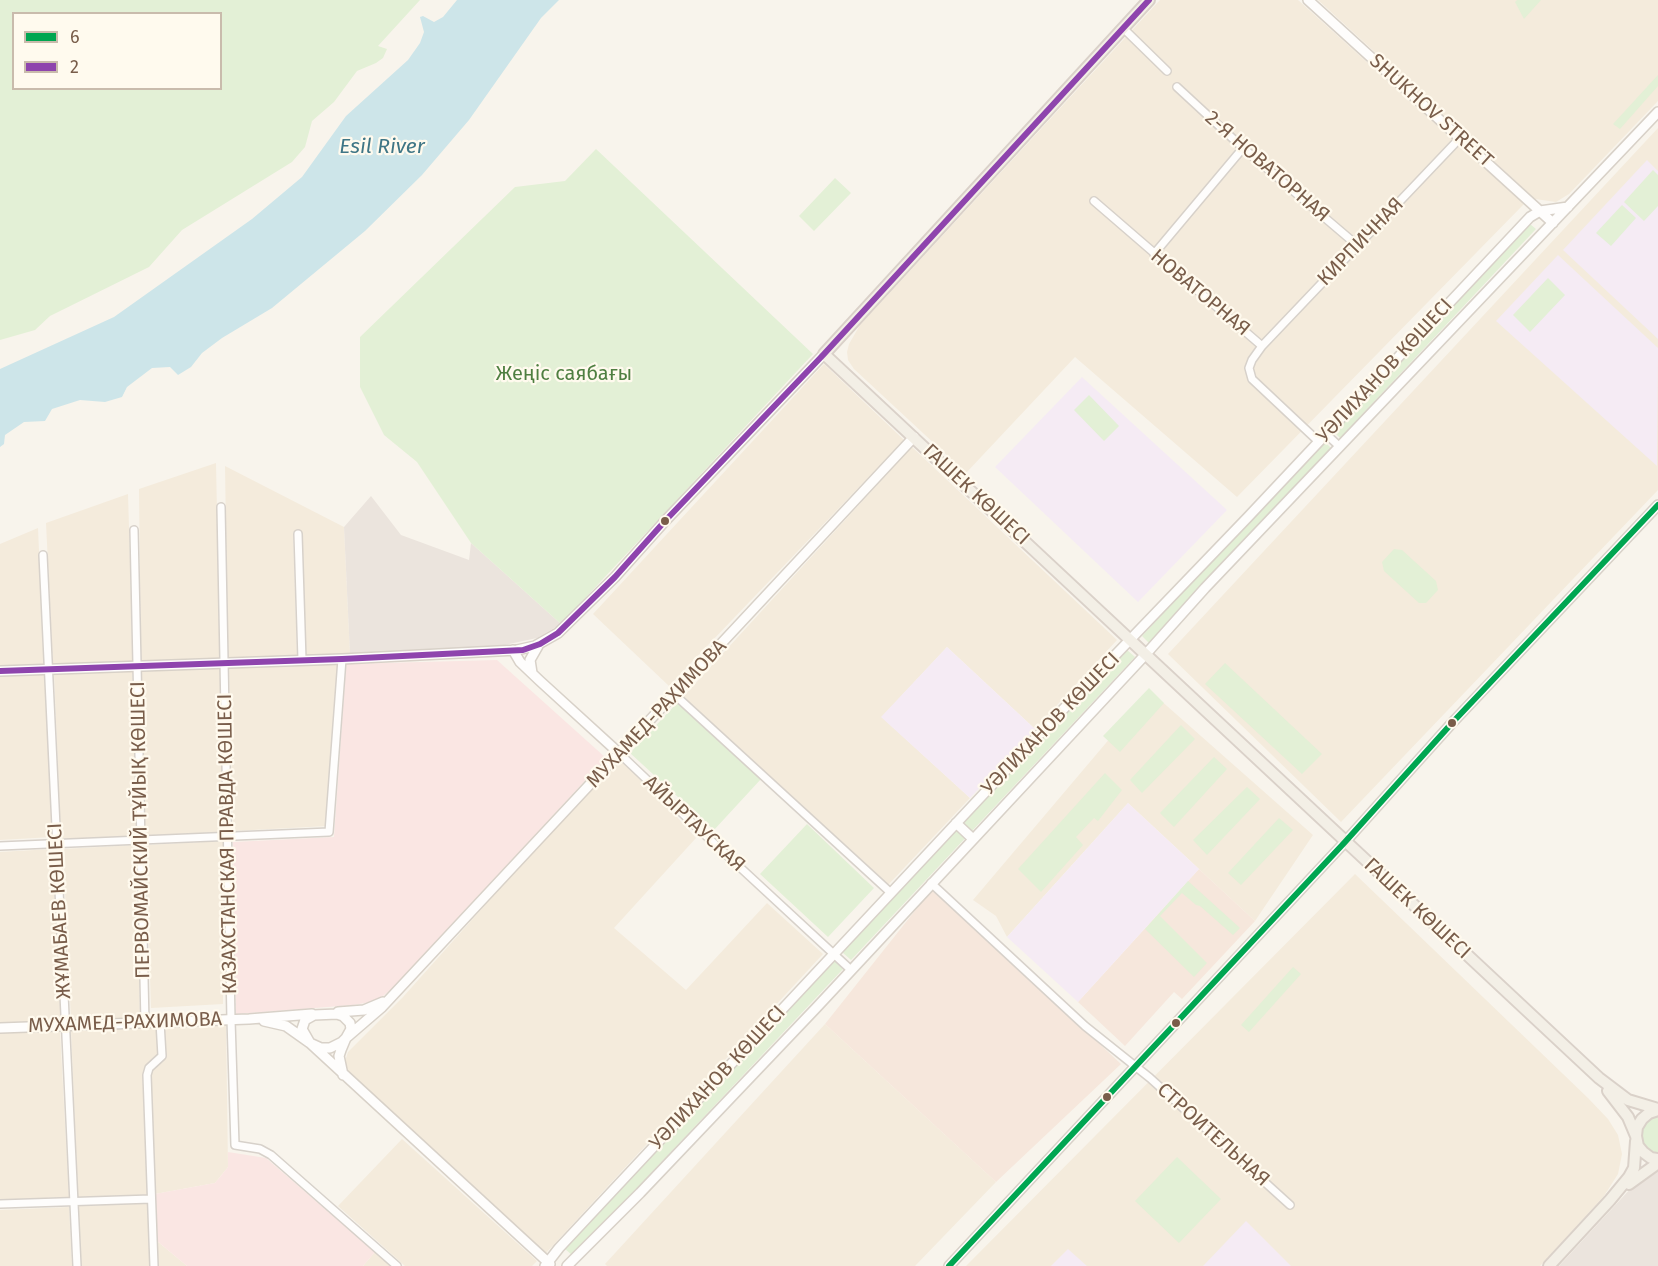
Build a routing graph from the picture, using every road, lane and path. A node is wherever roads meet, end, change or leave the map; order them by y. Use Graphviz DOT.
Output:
graph roads {
  1 [pos="1149,0"];
  2 [pos="1308,0"];
  3 [pos="1123,28"];
  4 [pos="1167,71"];
  5 [pos="1177,87"];
  6 [pos="1658,112"];
  7 [pos="1460,138"];
  8 [pos="1243,148"];
  9 [pos="1094,201"];
  10 [pos="1568,207"];
  11 [pos="1540,211"];
  12 [pos="1553,223"];
  13 [pos="1358,246"];
  14 [pos="1154,254"];
  15 [pos="1262,346"];
  16 [pos="824,354"];
  17 [pos="1326,434"];
  18 [pos="914,437"];
  19 [pos="1318,442"];
  20 [pos="1339,446"];
  21 [pos="1658,505"];
  22 [pos="222,507"];
  23 [pos="134,530"];
  24 [pos="298,534"];
  25 [pos="44,555"];
  26 [pos="1129,638"];
  27 [pos="540,644"];
  28 [pos="513,650"];
  29 [pos="1146,654"];
  30 [pos="342,659"];
  31 [pos="302,660"];
  32 [pos="224,663"];
  33 [pos="137,667"];
  34 [pos="48,669"];
  35 [pos="0,671"];
  36 [pos="532,673"];
  37 [pos="675,694"];
  38 [pos="620,754"];
  39 [pos="956,823"];
  40 [pos="227,836"];
  41 [pos="973,839"];
  42 [pos="141,840"];
  43 [pos="1345,842"];
  44 [pos="57,843"];
  45 [pos="0,846"];
  46 [pos="931,883"];
  47 [pos="891,893"];
  48 [pos="834,954"];
  49 [pos="851,970"];
  50 [pos="399,990"];
  51 [pos="325,1013"];
  52 [pos="249,1019"];
  53 [pos="231,1020"];
  54 [pos="159,1022"];
  55 [pos="145,1023"];
  56 [pos="65,1025"];
  57 [pos="0,1028"];
  58 [pos="346,1038"];
  59 [pos="310,1043"];
  60 [pos="1135,1067"];
  61 [pos="343,1075"];
  62 [pos="1599,1078"];
  63 [pos="1658,1110"];
  64 [pos="1636,1138"];
  65 [pos="1658,1161"];
  66 [pos="151,1198"];
  67 [pos="1610,1200"];
  68 [pos="74,1201"];
  69 [pos="0,1204"];
  70 [pos="1290,1205"];
  71 [pos="570,1263"];
  72 [pos="548,1265"];
  73 [pos="77,1266"];
  74 [pos="154,1266"];
  75 [pos="397,1266"];
  76 [pos="949,1266"];
  77 [pos="1549,1266"];
  1 -- 3 [label="main road"];
  2 -- 7 [label="main road, SHUKHOV STREET"];
  3 -- 4 [label="street"];
  3 -- 16 [label="main road"];
  5 -- 8 [label="street, 2-Я НОВАТОРНАЯ"];
  6 -- 10 [label="main road, УӘЛИХАНОВ КӨШЕСІ"];
  7 -- 11 [label="main road, SHUKHOV STREET"];
  7 -- 13 [label="street, КИРПИЧНАЯ"];
  8 -- 13 [label="street, 2-Я НОВАТОРНАЯ"];
  8 -- 14 [label="street"];
  9 -- 14 [label="street, НОВАТОРНАЯ"];
  10 -- 11 [label="main road"];
  10 -- 12 [label="main road, УӘЛИХАНОВ КӨШЕСІ"];
  11 -- 12 [label="main road, SHUKHOV STREET"];
  11 -- 17 [label="main road, УӘЛИХАНОВ КӨШЕСІ"];
  12 -- 20 [label="main road, УӘЛИХАНОВ КӨШЕСІ"];
  13 -- 15 [label="street, КИРПИЧНАЯ"];
  14 -- 15 [label="street, НОВАТОРНАЯ"];
  15 -- 19 [label="street, НОВАТОРНАЯ"];
  16 -- 18 [label="main road, ГАШЕК КӨШЕСІ"];
  16 -- 27 [label="main road"];
  17 -- 19 [label="main road, УӘЛИХАНОВ КӨШЕСІ"];
  17 -- 20 [label="street"];
  18 -- 26 [label="main road, ГАШЕК КӨШЕСІ"];
  18 -- 37 [label="main road, МУХАМЕД-РАХИМОВА"];
  19 -- 26 [label="main road, УӘЛИХАНОВ КӨШЕСІ"];
  20 -- 29 [label="main road, УӘЛИХАНОВ КӨШЕСІ"];
  21 -- 43 [label="main road"];
  22 -- 32 [label="street, КАЗАХСТАНСКАЯ ПРАВДА КӨШЕСІ"];
  23 -- 33 [label="street, ПЕРВОМАЙСКИЙ ТҰЙЫҚ КӨШЕСІ"];
  24 -- 31 [label="street"];
  25 -- 34 [label="street, ЖҰМАБАЕВ КӨШЕСІ"];
  26 -- 29 [label="main road, ГАШЕК КӨШЕСІ"];
  26 -- 39 [label="main road, УӘЛИХАНОВ КӨШЕСІ"];
  27 -- 28 [label="main road"];
  27 -- 36 [label="main road"];
  28 -- 30 [label="main road"];
  28 -- 36 [label="main road, АЙЫРТАУСКАЯ"];
  29 -- 41 [label="main road, УӘЛИХАНОВ КӨШЕСІ"];
  29 -- 43 [label="main road, ГАШЕК КӨШЕСІ"];
  30 -- 31 [label="main road"];
  30 -- 40 [label="street"];
  31 -- 32 [label="main road"];
  32 -- 33 [label="main road"];
  32 -- 40 [label="street, КАЗАХСТАНСКАЯ ПРАВДА КӨШЕСІ"];
  33 -- 34 [label="main road"];
  33 -- 42 [label="street, ПЕРВОМАЙСКИЙ ТҰЙЫҚ КӨШЕСІ"];
  34 -- 35 [label="main road"];
  34 -- 44 [label="street, ЖҰМАБАЕВ КӨШЕСІ"];
  36 -- 38 [label="main road, АЙЫРТАУСКАЯ"];
  37 -- 38 [label="main road, МУХАМЕД-РАХИМОВА"];
  37 -- 47 [label="street"];
  38 -- 48 [label="street, АЙЫРТАУСКАЯ"];
  38 -- 50 [label="main road, МУХАМЕД-РАХИМОВА"];
  39 -- 41 [label="main road"];
  39 -- 47 [label="main road, УӘЛИХАНОВ КӨШЕСІ"];
  40 -- 42 [label="street"];
  40 -- 53 [label="street, КАЗАХСТАНСКАЯ ПРАВДА КӨШЕСІ"];
  41 -- 46 [label="main road, УӘЛИХАНОВ КӨШЕСІ"];
  42 -- 44 [label="street"];
  42 -- 55 [label="street, ПЕРВОМАЙСКИЙ ТҰЙЫҚ КӨШЕСІ"];
  43 -- 60 [label="main road"];
  43 -- 62 [label="main road, ГАШЕК КӨШЕСІ"];
  44 -- 45 [label="street"];
  44 -- 56 [label="street, ЖҰМАБАЕВ КӨШЕСІ"];
  46 -- 49 [label="main road, УӘЛИХАНОВ КӨШЕСІ"];
  46 -- 60 [label="street"];
  47 -- 48 [label="main road, УӘЛИХАНОВ КӨШЕСІ"];
  48 -- 49 [label="street, АЙЫРТАУСКАЯ"];
  48 -- 72 [label="main road, УӘЛИХАНОВ КӨШЕСІ"];
  49 -- 71 [label="main road, УӘЛИХАНОВ КӨШЕСІ"];
  50 -- 51 [label="main road"];
  50 -- 58 [label="main road"];
  51 -- 52 [label="main road"];
  51 -- 58 [label="main road"];
  51 -- 59 [label="main road"];
  52 -- 53 [label="main road, МУХАМЕД-РАХИМОВА"];
  52 -- 59 [label="main road"];
  53 -- 54 [label="main road, МУХАМЕД-РАХИМОВА"];
  53 -- 75 [label="street, КАЗАХСТАНСКАЯ ПРАВДА КӨШЕСІ"];
  54 -- 55 [label="main road, МУХАМЕД-РАХИМОВА"];
  54 -- 66 [label="street"];
  55 -- 56 [label="main road, МУХАМЕД-РАХИМОВА"];
  56 -- 57 [label="main road, МУХАМЕД-РАХИМОВА"];
  56 -- 68 [label="street, ЖҰМАБАЕВ КӨШЕСІ"];
  58 -- 59 [label="main road"];
  58 -- 61 [label="main road"];
  59 -- 61 [label="main road"];
  60 -- 70 [label="street, СТРОИТЕЛЬНАЯ"];
  60 -- 76 [label="main road"];
  61 -- 72 [label="main road"];
  62 -- 63 [label="main road, ГАШЕК КӨШЕСІ"];
  62 -- 64 [label="main road, ГАШЕК КӨШЕСІ"];
  63 -- 64 [label="main road"];
  64 -- 65 [label="main road"];
  64 -- 67 [label="main road"];
  65 -- 67 [label="main road"];
  66 -- 68 [label="street"];
  66 -- 74 [label="street"];
  67 -- 77 [label="main road"];
  68 -- 69 [label="street"];
  68 -- 73 [label="street, ЖҰМАБАЕВ КӨШЕСІ"];
}
